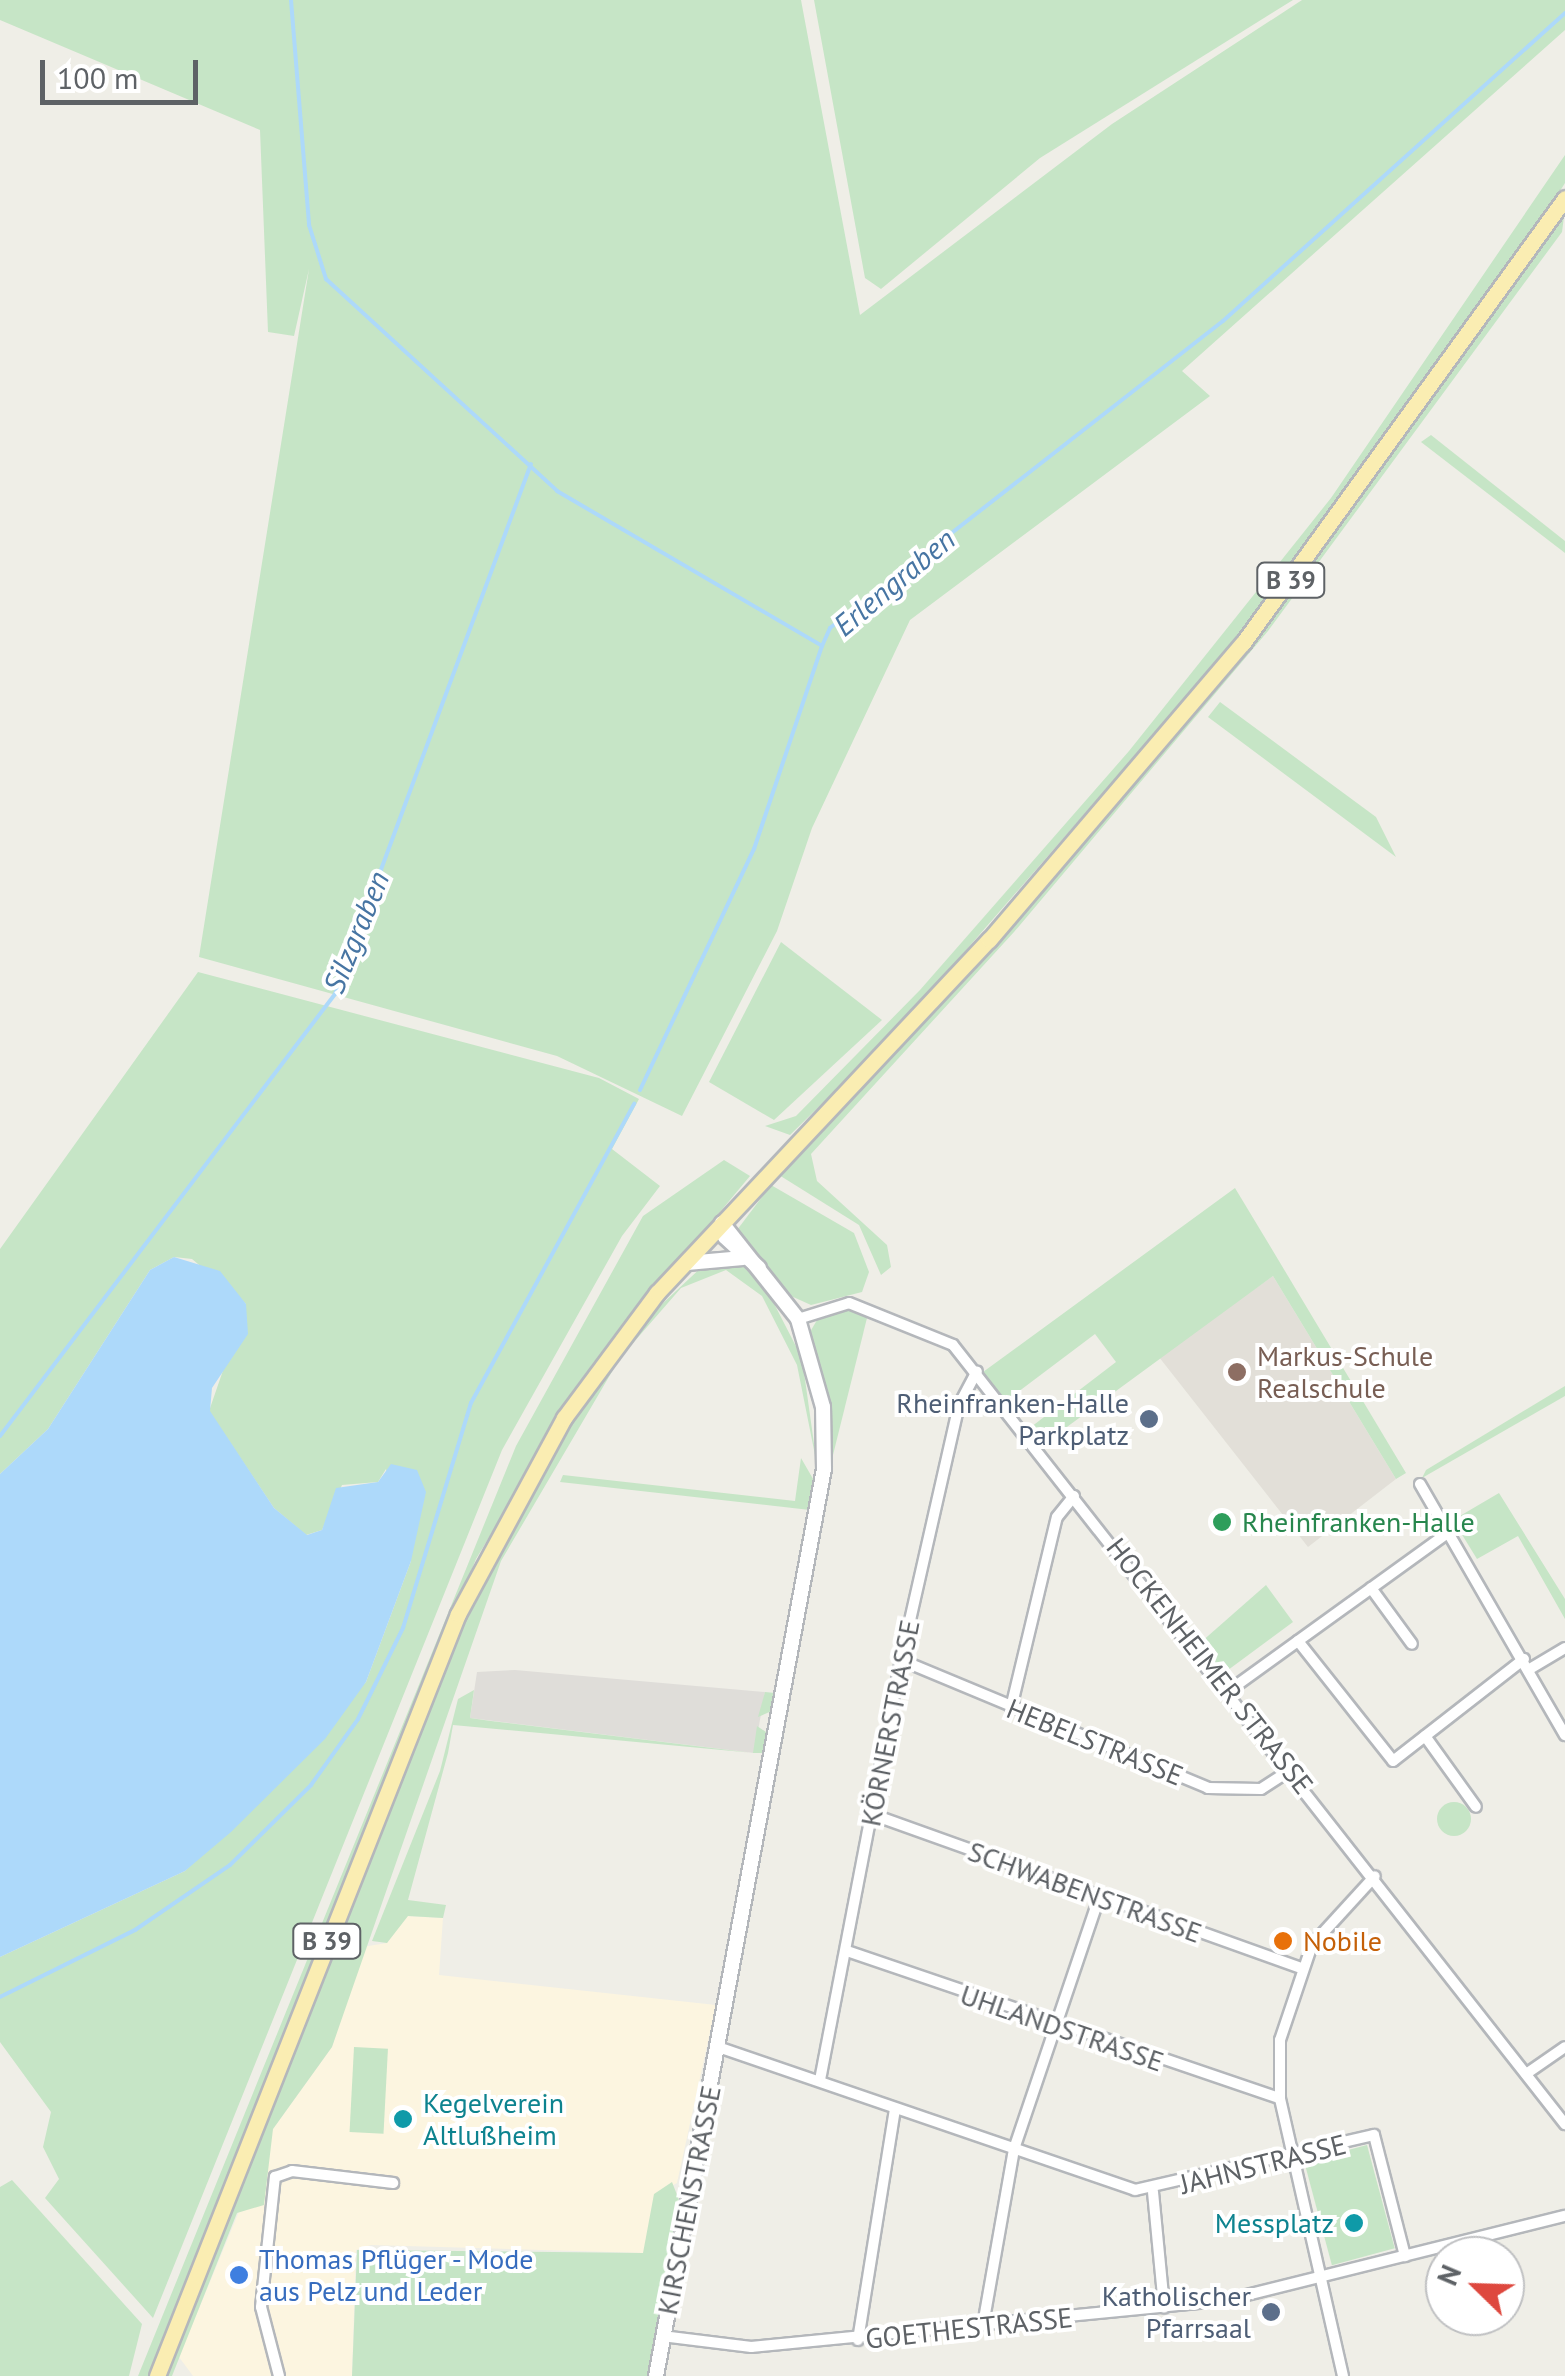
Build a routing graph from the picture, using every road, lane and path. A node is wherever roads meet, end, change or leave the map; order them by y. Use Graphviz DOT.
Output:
graph roads {
  1 [pos="1565,198"];
  2 [pos="722,1223"];
  3 [pos="743,1258"];
  4 [pos="687,1262"];
  5 [pos="760,1268"];
  6 [pos="798,1319"];
  7 [pos="976,1371"];
  8 [pos="1420,1484"];
  9 [pos="1074,1496"];
  10 [pos="1448,1532"];
  11 [pos="1371,1588"];
  12 [pos="1298,1641"];
  13 [pos="1412,1644"];
  14 [pos="1565,1648"];
  15 [pos="900,1660"];
  16 [pos="1526,1664"];
  17 [pos="1230,1690"];
  18 [pos="1010,1708"];
  19 [pos="1565,1735"];
  20 [pos="1425,1736"];
  21 [pos="1290,1770"];
  22 [pos="1476,1807"];
  23 [pos="871,1814"];
  24 [pos="1375,1876"];
  25 [pos="1099,1898"];
  26 [pos="847,1950"];
  27 [pos="1300,1968"];
  28 [pos="1052,2027"];
  29 [pos="718,2047"];
  30 [pos="1565,2047"];
  31 [pos="1526,2074"];
  32 [pos="820,2080"];
  33 [pos="1280,2098"];
  34 [pos="895,2110"];
  35 [pos="1565,2124"];
  36 [pos="1014,2148"];
  37 [pos="1294,2156"];
  38 [pos="393,2183"];
  39 [pos="1152,2192"];
  40 [pos="1565,2216"];
  41 [pos="1406,2256"];
  42 [pos="1326,2276"];
  43 [pos="1164,2307"];
  44 [pos="983,2325"];
  45 [pos="662,2336"];
  46 [pos="858,2340"];
  47 [pos="157,2376"];
  48 [pos="279,2376"];
  49 [pos="656,2376"];
  50 [pos="1343,2376"];
  1 -- 2 [label="main road, B 39"];
  2 -- 3 [label="street"];
  2 -- 4 [label="main road, B 39"];
  2 -- 5 [label="street"];
  3 -- 4 [label="street"];
  3 -- 5 [label="street"];
  4 -- 47 [label="main road, B 39"];
  5 -- 6 [label="street"];
  6 -- 7 [label="street, HOCKENHEIMER STRASSE"];
  6 -- 29 [label="street, KIRSCHENSTRASSE"];
  7 -- 9 [label="street, HOCKENHEIMER STRASSE"];
  7 -- 15 [label="street, KÖRNERSTRASSE"];
  8 -- 10 [label="street"];
  9 -- 17 [label="street, HOCKENHEIMER STRASSE"];
  9 -- 18 [label="street"];
  10 -- 11 [label="street"];
  10 -- 16 [label="street"];
  11 -- 12 [label="street"];
  11 -- 13 [label="street"];
  12 -- 17 [label="street"];
  12 -- 20 [label="street"];
  14 -- 16 [label="street"];
  15 -- 18 [label="street, HEBELSTRASSE"];
  15 -- 23 [label="street, KÖRNERSTRASSE"];
  16 -- 19 [label="street"];
  16 -- 20 [label="street"];
  17 -- 21 [label="street, HOCKENHEIMER STRASSE"];
  18 -- 21 [label="street, HEBELSTRASSE"];
  20 -- 22 [label="street"];
  21 -- 24 [label="street, HOCKENHEIMER STRASSE"];
  23 -- 25 [label="street, SCHWABENSTRASSE"];
  23 -- 26 [label="street, KÖRNERSTRASSE"];
  24 -- 27 [label="street"];
  24 -- 31 [label="street, HOCKENHEIMER STRASSE"];
  25 -- 27 [label="street, SCHWABENSTRASSE"];
  25 -- 28 [label="street"];
  26 -- 28 [label="street, UHLANDSTRASSE"];
  26 -- 32 [label="street, KÖRNERSTRASSE"];
  27 -- 33 [label="street"];
  28 -- 33 [label="street, UHLANDSTRASSE"];
  28 -- 36 [label="street"];
  29 -- 32 [label="street"];
  29 -- 45 [label="street, KIRSCHENSTRASSE"];
  30 -- 31 [label="street"];
  31 -- 35 [label="street, HOCKENHEIMER STRASSE"];
  32 -- 34 [label="street"];
  33 -- 37 [label="street"];
  34 -- 36 [label="street"];
  34 -- 46 [label="street"];
  36 -- 39 [label="street"];
  36 -- 44 [label="street"];
  37 -- 39 [label="street, JAHNSTRASSE"];
  37 -- 41 [label="street, JAHNSTRASSE"];
  37 -- 42 [label="street"];
  38 -- 48 [label="street"];
  39 -- 43 [label="street"];
  40 -- 41 [label="street, GOETHESTRASSE"];
  41 -- 42 [label="street, GOETHESTRASSE"];
  42 -- 43 [label="street, GOETHESTRASSE"];
  42 -- 50 [label="street"];
  43 -- 44 [label="street, GOETHESTRASSE"];
  44 -- 46 [label="street, GOETHESTRASSE"];
  45 -- 46 [label="street, GOETHESTRASSE"];
  45 -- 49 [label="street, KIRSCHENSTRASSE"];
}
